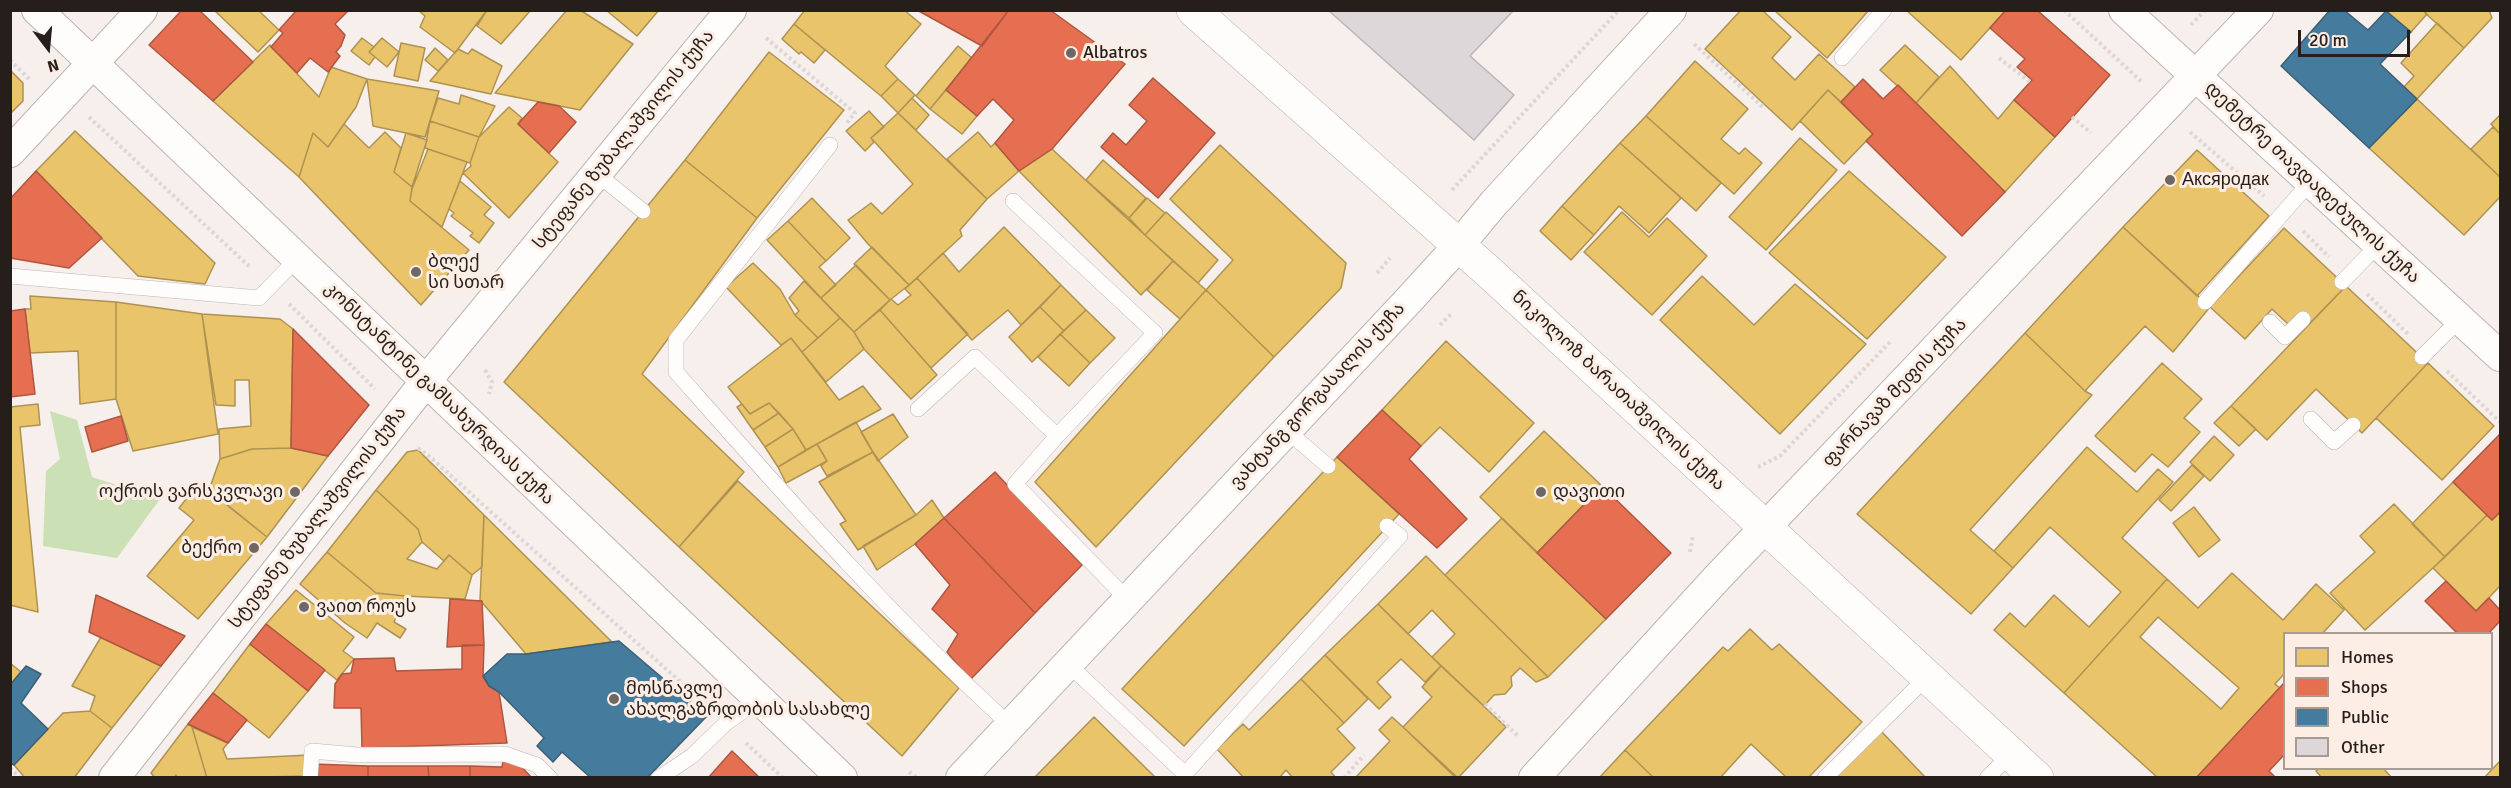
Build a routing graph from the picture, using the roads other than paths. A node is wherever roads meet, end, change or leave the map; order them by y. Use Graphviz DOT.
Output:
graph roads {
  1 [pos="37,10"];
  2 [pos="142,10"];
  3 [pos="731,10"];
  4 [pos="1193,10"];
  5 [pos="1671,10"];
  6 [pos="1884,10"];
  7 [pos="2124,10"];
  8 [pos="2258,10"];
  9 [pos="1842,58"];
  10 [pos="93,64"];
  11 [pos="2197,77"];
  12 [pos="830,145"];
  13 [pos="10,152"];
  14 [pos="597,174"];
  15 [pos="2311,181"];
  16 [pos="1013,201"];
  17 [pos="643,211"];
  18 [pos="2379,244"];
  19 [pos="1459,245"];
  20 [pos="297,259"];
  21 [pos="10,276"];
  22 [pos="2342,282"];
  23 [pos="2205,302"];
  24 [pos="2304,319"];
  25 [pos="2460,319"];
  26 [pos="2270,322"];
  27 [pos="2500,356"];
  28 [pos="2422,357"];
  29 [pos="426,381"];
  30 [pos="918,409"];
  31 [pos="2311,419"];
  32 [pos="2354,425"];
  33 [pos="1286,430"];
  34 [pos="1057,436"];
  35 [pos="1328,466"];
  36 [pos="1387,526"];
  37 [pos="1766,527"];
  38 [pos="1128,600"];
  39 [pos="1068,664"];
  40 [pos="1928,676"];
  41 [pos="760,699"];
  42 [pos="1010,725"];
  43 [pos="2011,754"];
  44 [pos="114,777"];
  45 [pos="310,777"];
  46 [pos="550,777"];
  47 [pos="659,777"];
  48 [pos="842,777"];
  49 [pos="961,777"];
  50 [pos="1534,777"];
  51 [pos="1825,777"];
  52 [pos="1987,777"];
  53 [pos="2037,777"];
  1 -- 10 [label="street, კონსტანტინე გამსახურდიას ქუჩა"];
  2 -- 10 [label="street"];
  3 -- 14 [label="street, სტეფანე ზუბალაშვილის ქუჩა"];
  4 -- 19 [label="street, ნიკოლოზ ბარათაშვილის ქუჩა"];
  5 -- 19 [label="street, ვახტანგ გორგასალის ქუჩა"];
  6 -- 9 [label="lane"];
  7 -- 11 [label="street, დემეტრე თავდადებულის ქუჩა"];
  8 -- 11 [label="street, ფარნავაზ მეფის ქუჩა"];
  10 -- 13 [label="street"];
  10 -- 20 [label="street, კონსტანტინე გამსახურდიას ქუჩა"];
  11 -- 15 [label="street, დემეტრე თავდადებულის ქუჩა"];
  11 -- 37 [label="street, ფარნავაზ მეფის ქუჩა"];
  12 -- 42 [label="lane"];
  14 -- 17 [label="lane"];
  14 -- 29 [label="street, სტეფანე ზუბალაშვილის ქუჩა"];
  15 -- 18 [label="street, დემეტრე თავდადებულის ქუჩა"];
  15 -- 23 [label="lane"];
  16 -- 34 [label="lane"];
  18 -- 22 [label="lane"];
  18 -- 25 [label="street, დემეტრე თავდადებულის ქუჩა"];
  19 -- 33 [label="street, ვახტანგ გორგასალის ქუჩა"];
  19 -- 37 [label="street, ნიკოლოზ ბარათაშვილის ქუჩა"];
  20 -- 21 [label="lane"];
  20 -- 29 [label="street, კონსტანტინე გამსახურდიას ქუჩა"];
  24 -- 26 [label="lane"];
  25 -- 27 [label="street, დემეტრე თავდადებულის ქუჩა"];
  25 -- 28 [label="lane"];
  29 -- 41 [label="street, კონსტანტინე გამსახურდიას ქუჩა"];
  29 -- 44 [label="street, სტეფანე ზუბალაშვილის ქუჩა"];
  30 -- 34 [label="lane"];
  31 -- 32 [label="lane"];
  33 -- 35 [label="lane"];
  33 -- 38 [label="street, ვახტანგ გორგასალის ქუჩა"];
  34 -- 38 [label="lane"];
  36 -- 39 [label="lane"];
  37 -- 40 [label="street, ნიკოლოზ ბარათაშვილის ქუჩა"];
  37 -- 50 [label="street, ფარნავაზ მეფის ქუჩა"];
  38 -- 39 [label="street, ვახტანგ გორგასალის ქუჩა"];
  39 -- 42 [label="street, ვახტანგ გორგასალის ქუჩა"];
  40 -- 43 [label="street, ნიკოლოზ ბარათაშვილის ქუჩა"];
  40 -- 51 [label="lane"];
  41 -- 47 [label="lane"];
  41 -- 48 [label="street, კონსტანტინე გამსახურდიას ქუჩა"];
  42 -- 49 [label="street, ვახტანგ გორგასალის ქუჩა"];
  43 -- 52 [label="lane"];
  43 -- 53 [label="street, ნიკოლოზ ბარათაშვილის ქუჩა"];
  45 -- 46 [label="lane"];
}
